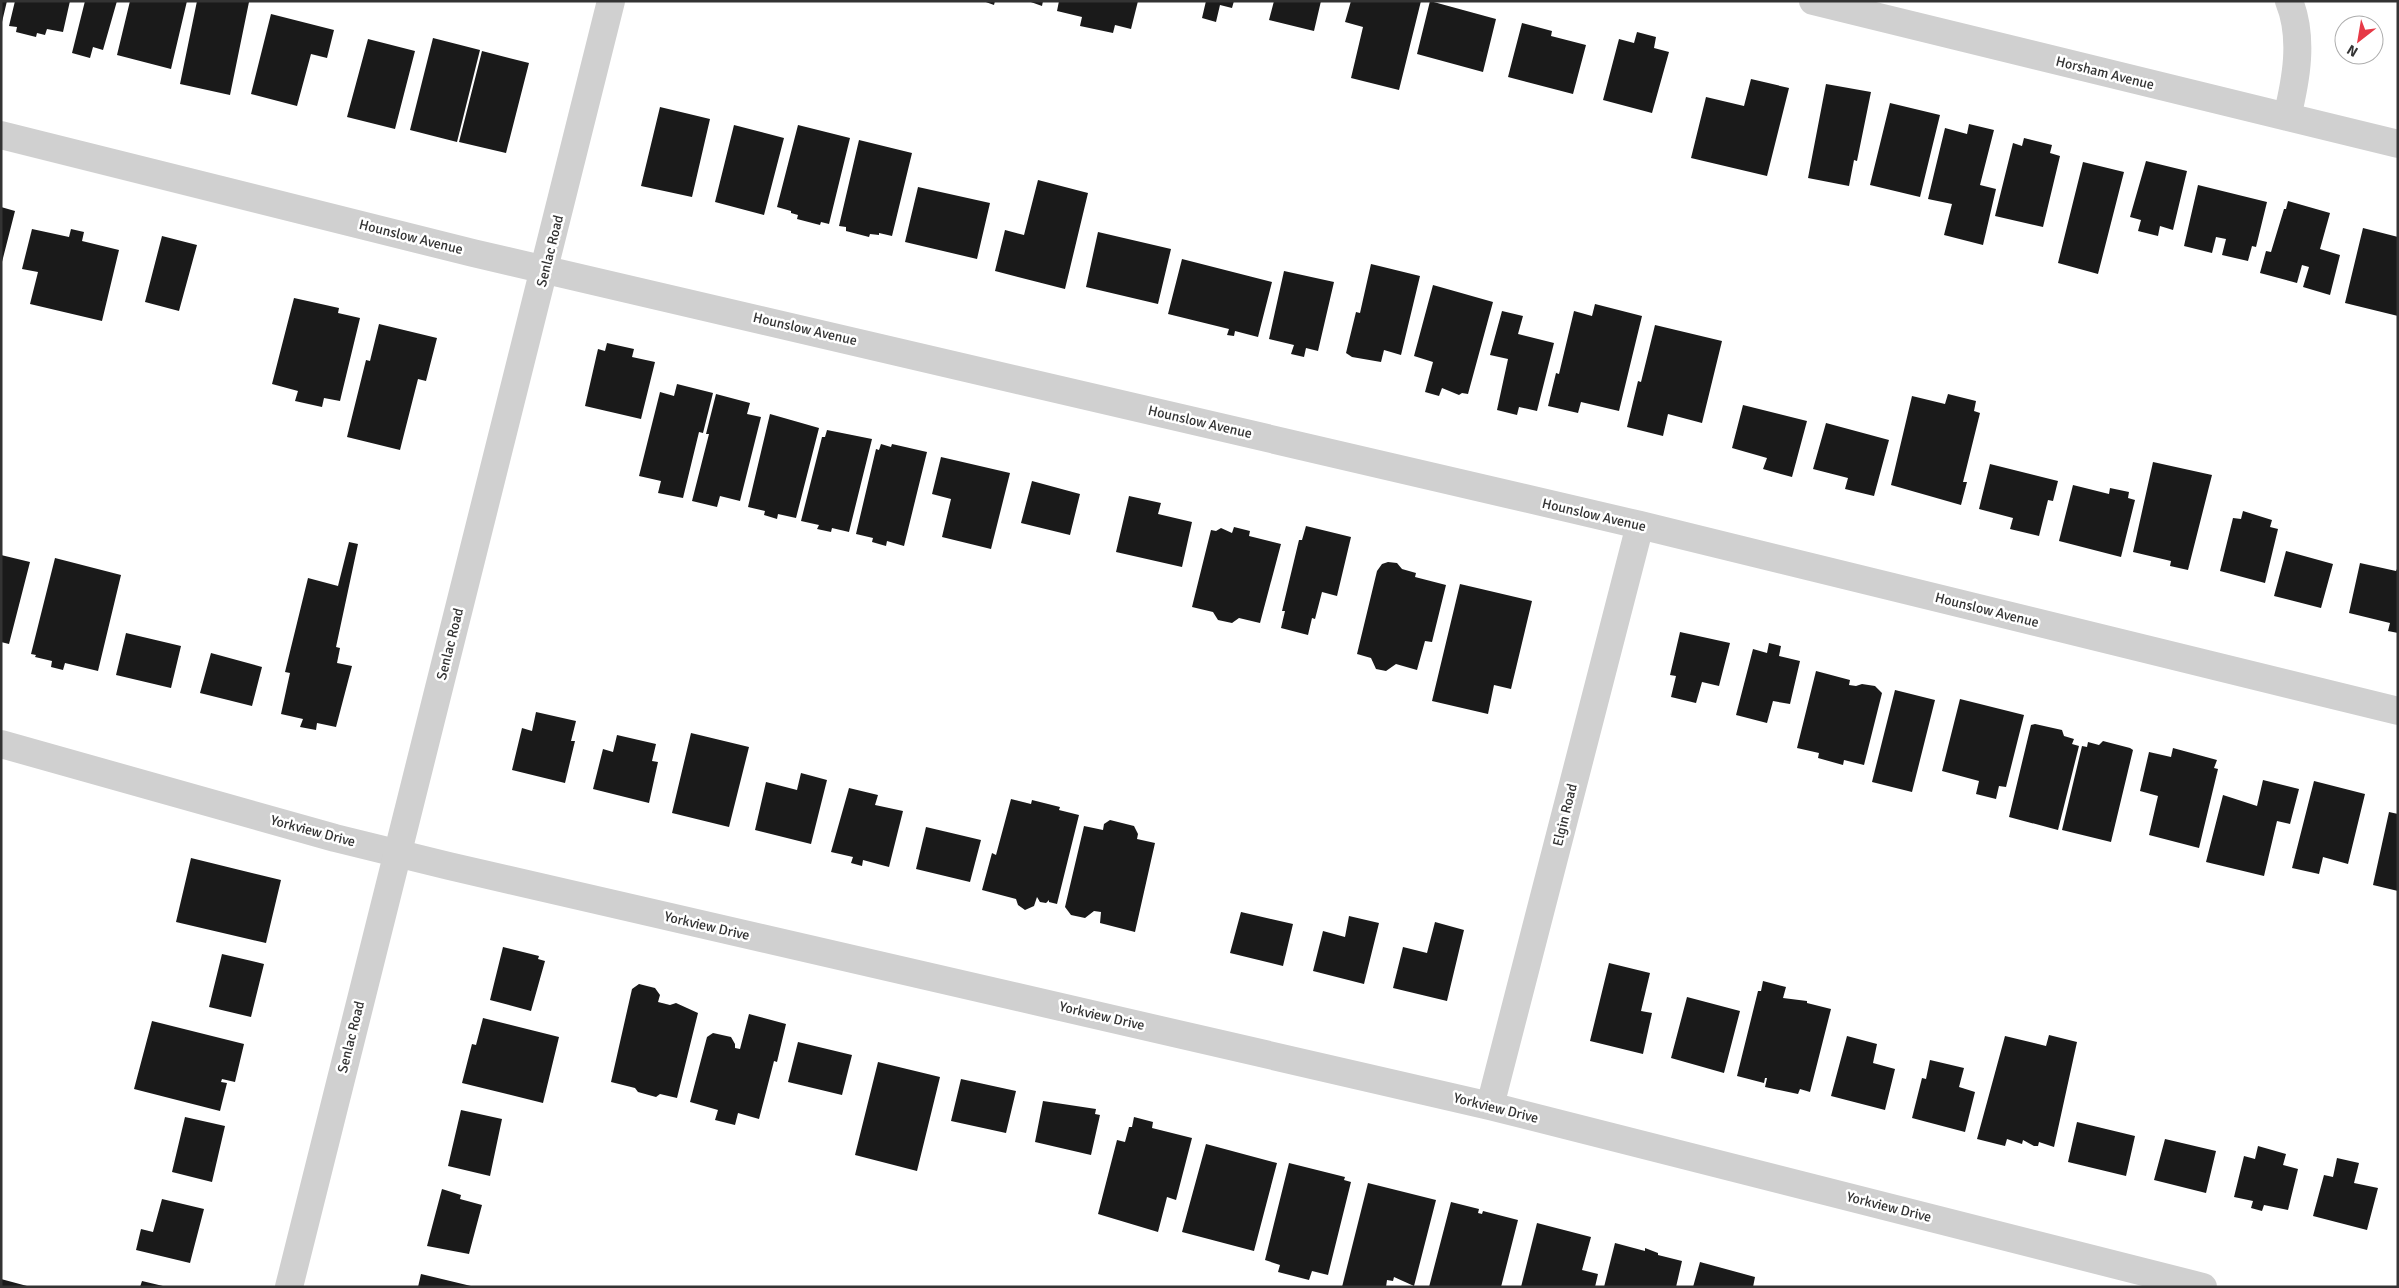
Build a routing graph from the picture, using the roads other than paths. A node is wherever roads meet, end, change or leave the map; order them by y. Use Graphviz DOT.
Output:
graph roads {
  1 [pos="611,1"];
  2 [pos="1813,1"];
  3 [pos="2289,1"];
  4 [pos="2287,117"];
  5 [pos="1,135"];
  6 [pos="2398,144"];
  7 [pos="546,269"];
  8 [pos="1640,525"];
  9 [pos="2398,710"];
  10 [pos="1,744"];
  11 [pos="397,853"];
  12 [pos="1490,1106"];
  13 [pos="290,1287"];
  14 [pos="2203,1287"];
  1 -- 7 [label="street, Senlac Road"];
  2 -- 4 [label="street, Horsham Avenue"];
  3 -- 4 [label="street"];
  4 -- 6 [label="street, Horsham Avenue"];
  5 -- 7 [label="street, Hounslow Avenue"];
  7 -- 8 [label="street, Hounslow Avenue"];
  7 -- 11 [label="street, Senlac Road"];
  8 -- 9 [label="street, Hounslow Avenue"];
  8 -- 12 [label="street, Elgin Road"];
  10 -- 11 [label="street, Yorkview Drive"];
  11 -- 12 [label="street, Yorkview Drive"];
  11 -- 13 [label="street, Senlac Road"];
  12 -- 14 [label="street, Yorkview Drive"];
}
